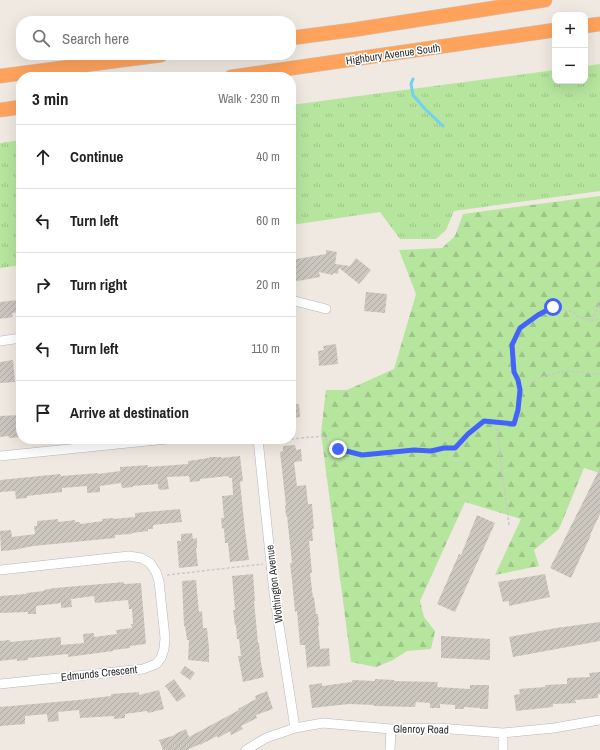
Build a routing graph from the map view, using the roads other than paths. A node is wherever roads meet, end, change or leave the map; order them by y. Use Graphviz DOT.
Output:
graph roads {
  1 [pos="545,0"];
  2 [pos="600,24"];
  3 [pos="588,26"];
  4 [pos="552,30"];
  5 [pos="296,37"];
  6 [pos="123,60"];
  7 [pos="31,72"];
  8 [pos="265,72"];
  9 [pos="16,74"];
  10 [pos="0,76"];
  11 [pos="16,108"];
  12 [pos="0,110"];
  13 [pos="296,301"];
  14 [pos="326,309"];
  15 [pos="16,339"];
  16 [pos="0,341"];
  17 [pos="119,444"];
  18 [pos="259,444"];
  19 [pos="0,456"];
  20 [pos="0,570"];
  21 [pos="0,684"];
  22 [pos="600,720"];
  23 [pos="295,728"];
  24 [pos="391,729"];
  25 [pos="503,733"];
  26 [pos="246,750"];
  27 [pos="390,750"];
  28 [pos="503,750"];
  1 -- 5 [label="highway"];
  2 -- 3 [label="highway"];
  4 -- 8 [label="highway, Highbury Avenue South"];
  6 -- 7 [label="highway"];
  9 -- 10 [label="highway"];
  11 -- 12 [label="highway"];
  13 -- 14 [label="street"];
  15 -- 16 [label="street"];
  17 -- 19 [label="street"];
  18 -- 23 [label="street, Wothington Avenue"];
  20 -- 21 [label="street, Edmunds Crescent"];
  22 -- 25 [label="street, Glenroy Road"];
  23 -- 24 [label="street, Glenroy Road"];
  23 -- 26 [label="street, Glenroy Road"];
  24 -- 25 [label="street, Glenroy Road"];
  24 -- 27 [label="street"];
  25 -- 28 [label="street"];
}
